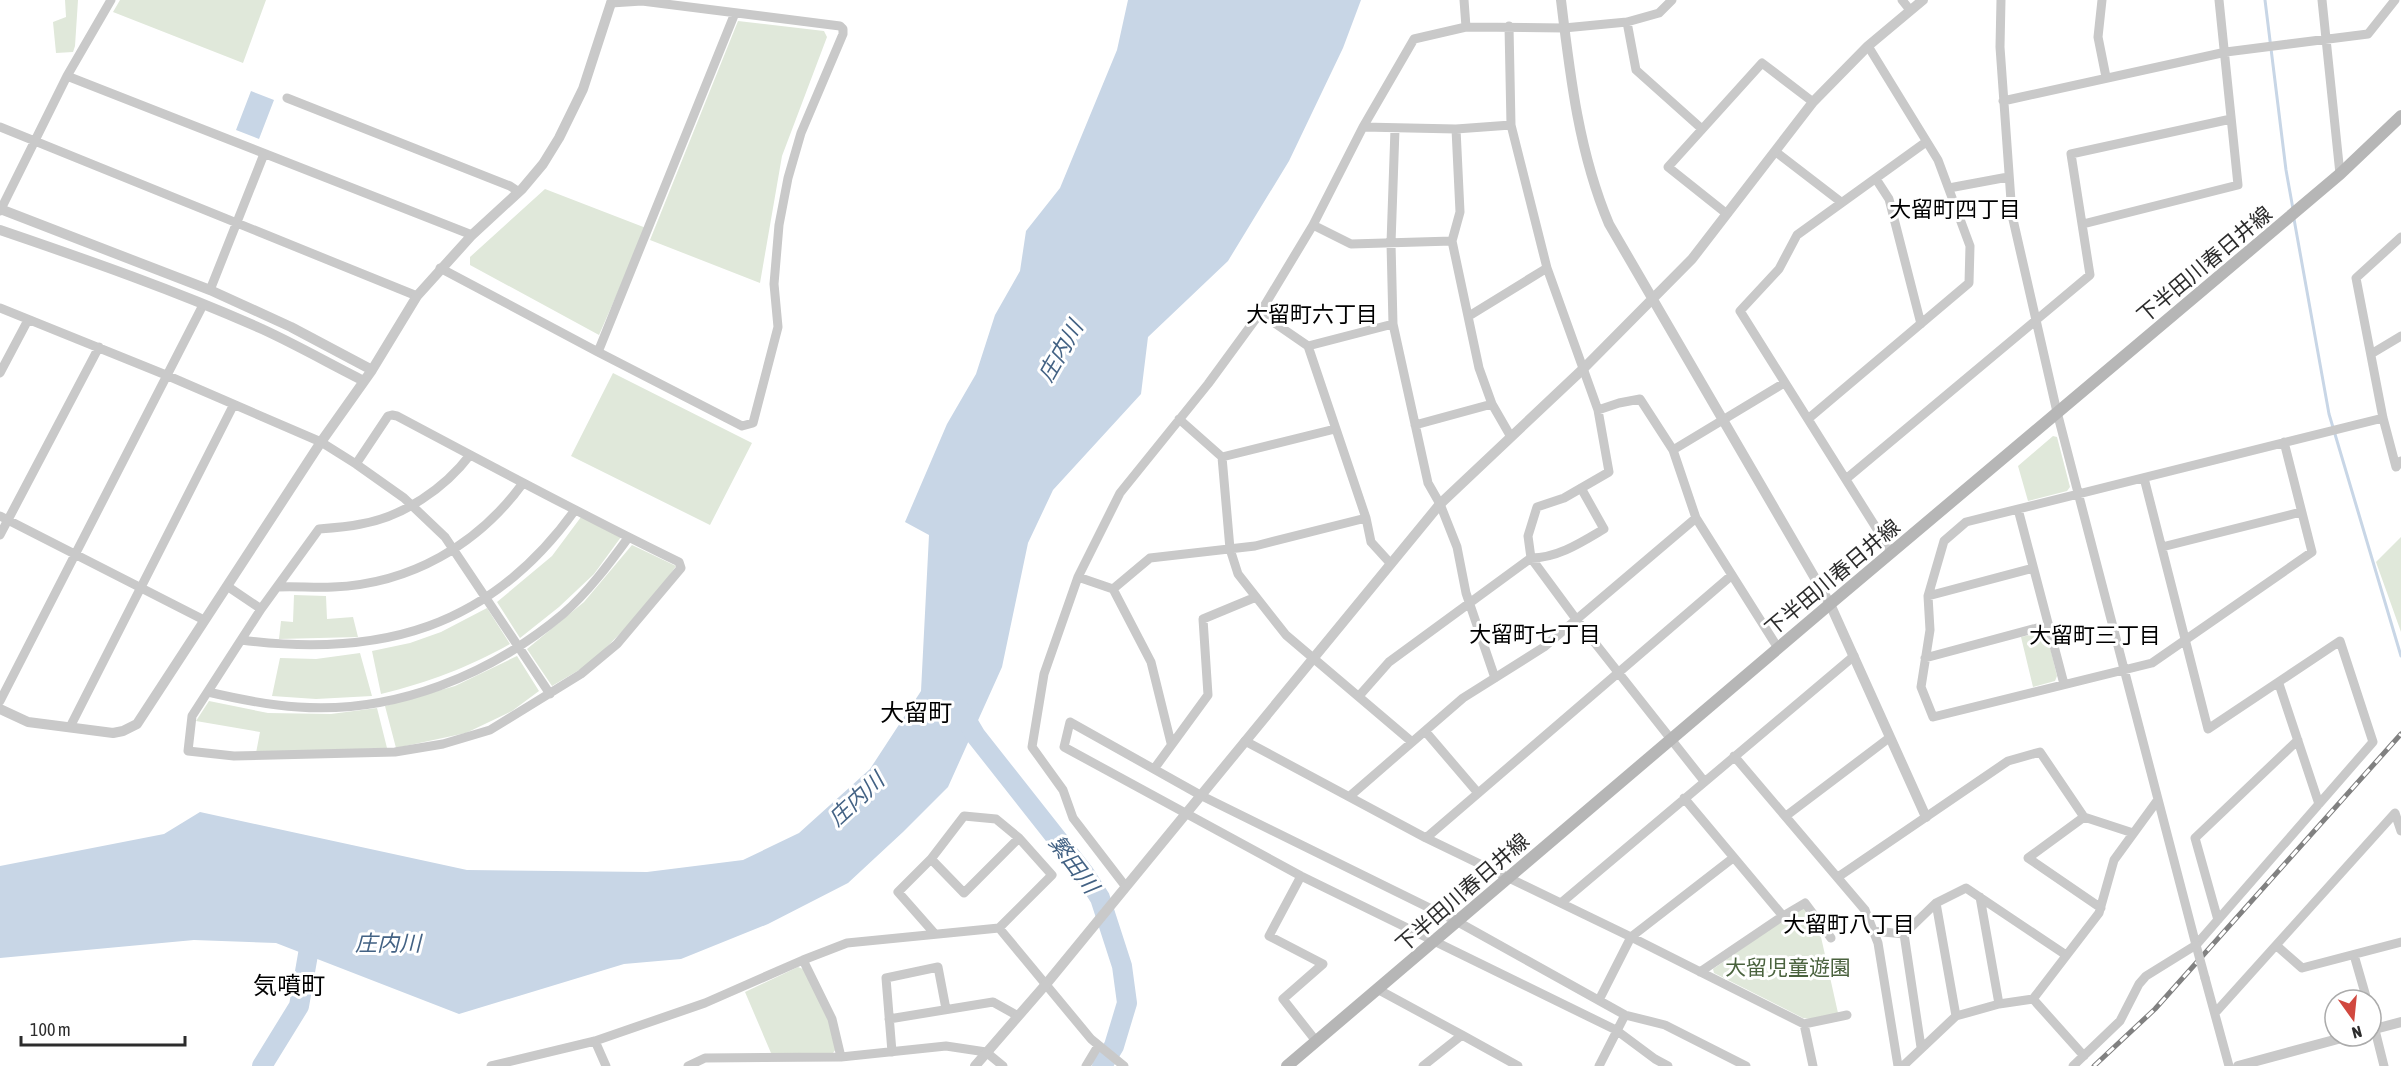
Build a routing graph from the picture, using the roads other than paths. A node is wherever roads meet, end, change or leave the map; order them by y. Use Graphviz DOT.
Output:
graph roads {
  1 [pos="111,0"];
  2 [pos="1464,0"];
  3 [pos="1561,0"];
  4 [pos="1902,0"];
  5 [pos="1923,0"];
  6 [pos="2001,0"];
  7 [pos="2102,0"];
  8 [pos="2219,0"];
  9 [pos="2322,0"];
  10 [pos="2395,0"];
  11 [pos="612,1"];
  12 [pos="1667,2"];
  13 [pos="1910,10"];
  14 [pos="735,13"];
  15 [pos="1627,22"];
  16 [pos="1509,26"];
  17 [pos="1466,27"];
  18 [pos="1564,28"];
  19 [pos="2325,40"];
  20 [pos="1868,46"];
  21 [pos="2226,52"];
  22 [pos="67,76"];
  23 [pos="2106,77"];
  24 [pos="288,98"];
  25 [pos="2004,101"];
  26 [pos="1813,102"];
  27 [pos="2401,116"];
  28 [pos="2230,119"];
  29 [pos="1512,125"];
  30 [pos="0,127"];
  31 [pos="1363,127"];
  32 [pos="1395,129"];
  33 [pos="1456,129"];
  34 [pos="1702,129"];
  35 [pos="36,142"];
  36 [pos="1926,142"];
  37 [pos="1776,152"];
  38 [pos="264,154"];
  39 [pos="2008,177"];
  40 [pos="2335,177"];
  41 [pos="1876,179"];
  42 [pos="1949,188"];
  43 [pos="519,192"];
  44 [pos="1841,202"];
  45 [pos="0,210"];
  46 [pos="1727,214"];
  47 [pos="237,223"];
  48 [pos="2083,224"];
  49 [pos="1313,225"];
  50 [pos="0,230"];
  51 [pos="472,235"];
  52 [pos="2401,237"];
  53 [pos="1452,241"];
  54 [pos="1391,243"];
  55 [pos="440,268"];
  56 [pos="1547,268"];
  57 [pos="210,290"];
  58 [pos="417,296"];
  59 [pos="1652,299"];
  60 [pos="203,305"];
  61 [pos="0,308"];
  62 [pos="1260,313"];
  63 [pos="1469,316"];
  64 [pos="28,320"];
  65 [pos="2036,321"];
  66 [pos="1393,324"];
  67 [pos="1922,324"];
  68 [pos="2401,336"];
  69 [pos="1308,346"];
  70 [pos="99,347"];
  71 [pos="598,352"];
  72 [pos="2371,354"];
  73 [pos="372,370"];
  74 [pos="1582,370"];
  75 [pos="0,373"];
  76 [pos="166,375"];
  77 [pos="364,381"];
  78 [pos="1784,383"];
  79 [pos="1492,404"];
  80 [pos="233,406"];
  81 [pos="1598,410"];
  82 [pos="2057,412"];
  83 [pos="1179,418"];
  84 [pos="1722,419"];
  85 [pos="1808,419"];
  86 [pos="2378,419"];
  87 [pos="1415,425"];
  88 [pos="1335,429"];
  89 [pos="1511,437"];
  90 [pos="321,442"];
  91 [pos="2284,442"];
  92 [pos="1673,450"];
  93 [pos="470,454"];
  94 [pos="1222,457"];
  95 [pos="2401,461"];
  96 [pos="356,464"];
  97 [pos="2144,478"];
  98 [pos="1846,479"];
  99 [pos="523,483"];
  100 [pos="1581,488"];
  101 [pos="2078,494"];
  102 [pos="1440,504"];
  103 [pos="411,505"];
  104 [pos="2018,509"];
  105 [pos="575,510"];
  106 [pos="2301,512"];
  107 [pos="4,518"];
  108 [pos="1366,518"];
  109 [pos="1696,518"];
  110 [pos="0,535"];
  111 [pos="628,538"];
  112 [pos="2162,547"];
  113 [pos="1230,549"];
  114 [pos="452,550"];
  115 [pos="1892,553"];
  116 [pos="74,555"];
  117 [pos="1531,558"];
  118 [pos="1391,564"];
  119 [pos="2033,568"];
  120 [pos="1732,575"];
  121 [pos="1078,577"];
  122 [pos="227,586"];
  123 [pos="278,587"];
  124 [pos="139,588"];
  125 [pos="1113,589"];
  126 [pos="1928,596"];
  127 [pos="1256,597"];
  128 [pos="486,599"];
  129 [pos="1470,602"];
  130 [pos="1830,603"];
  131 [pos="261,609"];
  132 [pos="1576,619"];
  133 [pos="204,620"];
  134 [pos="2048,625"];
  135 [pos="2185,638"];
  136 [pos="241,640"];
  137 [pos="519,646"];
  138 [pos="1778,648"];
  139 [pos="1854,656"];
  140 [pos="1314,657"];
  141 [pos="1925,658"];
  142 [pos="2123,670"];
  143 [pos="1618,673"];
  144 [pos="1496,678"];
  145 [pos="2064,684"];
  146 [pos="2279,684"];
  147 [pos="208,692"];
  148 [pos="550,694"];
  149 [pos="1359,696"];
  150 [pos="0,701"];
  151 [pos="0,709"];
  152 [pos="70,727"];
  153 [pos="1425,731"];
  154 [pos="1889,738"];
  155 [pos="1671,739"];
  156 [pos="2298,740"];
  157 [pos="1245,741"];
  158 [pos="1412,742"];
  159 [pos="1171,743"];
  160 [pos="1734,756"];
  161 [pos="1154,769"];
  162 [pos="1704,781"];
  163 [pos="1478,793"];
  164 [pos="1202,796"];
  165 [pos="1350,796"];
  166 [pos="1684,798"];
  167 [pos="2157,801"];
  168 [pos="2319,804"];
  169 [pos="1187,813"];
  170 [pos="1785,816"];
  171 [pos="1926,817"];
  172 [pos="2084,817"];
  173 [pos="2401,831"];
  174 [pos="2133,833"];
  175 [pos="1019,838"];
  176 [pos="1426,838"];
  177 [pos="1733,858"];
  178 [pos="931,859"];
  179 [pos="1301,876"];
  180 [pos="1507,878"];
  181 [pos="1838,878"];
  182 [pos="1126,887"];
  183 [pos="1980,897"];
  184 [pos="1561,903"];
  185 [pos="1936,903"];
  186 [pos="2101,908"];
  187 [pos="1783,916"];
  188 [pos="2218,920"];
  189 [pos="1458,922"];
  190 [pos="999,928"];
  191 [pos="1873,931"];
  192 [pos="935,934"];
  193 [pos="1904,934"];
  194 [pos="1631,937"];
  195 [pos="1831,938"];
  196 [pos="1434,942"];
  197 [pos="2401,942"];
  198 [pos="2196,945"];
  199 [pos="2277,946"];
  200 [pos="2354,955"];
  201 [pos="2066,956"];
  202 [pos="802,960"];
  203 [pos="1700,972"];
  204 [pos="1047,983"];
  205 [pos="2364,988"];
  206 [pos="1379,990"];
  207 [pos="2033,999"];
  208 [pos="1599,1000"];
  209 [pos="1999,1004"];
  210 [pos="946,1009"];
  211 [pos="2215,1013"];
  212 [pos="1625,1015"];
  213 [pos="1847,1015"];
  214 [pos="1018,1016"];
  215 [pos="1956,1016"];
  216 [pos="889,1019"];
  217 [pos="2401,1022"];
  218 [pos="1804,1024"];
  219 [pos="2383,1027"];
  220 [pos="1616,1030"];
  221 [pos="1462,1035"];
  222 [pos="596,1041"];
  223 [pos="1317,1041"];
  224 [pos="2323,1043"];
  225 [pos="1098,1046"];
  226 [pos="1921,1047"];
  227 [pos="2378,1048"];
  228 [pos="892,1052"];
  229 [pos="986,1052"];
  230 [pos="2084,1056"];
  231 [pos="841,1057"];
  232 [pos="751,1062"];
  233 [pos="1122,1065"];
  234 [pos="491,1066"];
  235 [pos="606,1066"];
  236 [pos="688,1066"];
  237 [pos="975,1066"];
  238 [pos="1003,1066"];
  239 [pos="1086,1066"];
  240 [pos="1287,1066"];
  241 [pos="1423,1066"];
  242 [pos="1516,1066"];
  243 [pos="1599,1066"];
  244 [pos="1668,1066"];
  245 [pos="1746,1066"];
  246 [pos="1813,1066"];
  247 [pos="1898,1066"];
  248 [pos="1903,1066"];
  249 [pos="2073,1066"];
  250 [pos="2229,1066"];
  251 [pos="2238,1066"];
  252 [pos="2384,1066"];
  1 -- 22 [label="street"];
  2 -- 17 [label="street"];
  3 -- 18 [label="street"];
  4 -- 13 [label="street"];
  5 -- 13 [label="street"];
  6 -- 25 [label="street"];
  7 -- 23 [label="street"];
  8 -- 21 [label="street"];
  9 -- 19 [label="street"];
  10 -- 19 [label="street"];
  11 -- 14 [label="street"];
  11 -- 43 [label="street"];
  12 -- 15 [label="street"];
  13 -- 20 [label="street"];
  14 -- 71 [label="street"];
  14 -- 71 [label="street"];
  15 -- 18 [label="street"];
  15 -- 34 [label="street"];
  16 -- 17 [label="street"];
  16 -- 18 [label="street"];
  16 -- 29 [label="street"];
  17 -- 31 [label="street"];
  18 -- 59 [label="street"];
  19 -- 21 [label="street"];
  19 -- 40 [label="street"];
  20 -- 26 [label="street"];
  20 -- 36 [label="street"];
  21 -- 23 [label="street"];
  21 -- 28 [label="street"];
  22 -- 35 [label="street"];
  22 -- 38 [label="street"];
  23 -- 25 [label="street"];
  24 -- 43 [label="street"];
  25 -- 39 [label="street"];
  26 -- 34 [label="street"];
  26 -- 37 [label="street"];
  27 -- 40 [label="main road, 下半田川春日井線"];
  28 -- 48 [label="street"];
  28 -- 48 [label="street"];
  29 -- 33 [label="street"];
  29 -- 56 [label="street"];
  30 -- 35 [label="street"];
  31 -- 32 [label="street"];
  31 -- 49 [label="street"];
  32 -- 33 [label="street"];
  32 -- 54 [label="street"];
  33 -- 53 [label="street"];
  34 -- 46 [label="street"];
  35 -- 45 [label="street"];
  35 -- 47 [label="street"];
  36 -- 41 [label="street"];
  36 -- 42 [label="street"];
  37 -- 44 [label="street"];
  37 -- 46 [label="street"];
  38 -- 47 [label="street"];
  38 -- 51 [label="street"];
  39 -- 42 [label="street"];
  39 -- 65 [label="street"];
  40 -- 82 [label="main road, 下半田川春日井線"];
  41 -- 44 [label="street"];
  41 -- 67 [label="street"];
  42 -- 67 [label="street"];
  43 -- 51 [label="street"];
  44 -- 78 [label="street"];
  45 -- 57 [label="street"];
  46 -- 59 [label="street"];
  47 -- 57 [label="street"];
  47 -- 58 [label="street"];
  48 -- 65 [label="street"];
  49 -- 54 [label="street"];
  49 -- 62 [label="street"];
  50 -- 60 [label="street"];
  51 -- 55 [label="street"];
  52 -- 72 [label="street"];
  53 -- 54 [label="street"];
  53 -- 63 [label="street"];
  54 -- 66 [label="street"];
  55 -- 58 [label="street"];
  55 -- 71 [label="street"];
  56 -- 63 [label="street"];
  56 -- 74 [label="street"];
  57 -- 73 [label="street"];
  58 -- 73 [label="street"];
  59 -- 74 [label="street"];
  59 -- 84 [label="street"];
  60 -- 76 [label="street"];
  60 -- 77 [label="street"];
  61 -- 64 [label="street"];
  62 -- 69 [label="street"];
  62 -- 83 [label="street"];
  63 -- 79 [label="street"];
  64 -- 70 [label="street"];
  64 -- 75 [label="street"];
  65 -- 82 [label="street"];
  65 -- 98 [label="street"];
  66 -- 69 [label="street"];
  66 -- 87 [label="street"];
  67 -- 85 [label="street"];
  68 -- 72 [label="street"];
  69 -- 88 [label="street"];
  70 -- 76 [label="street"];
  70 -- 107 [label="street"];
  72 -- 86 [label="street"];
  73 -- 77 [label="street"];
  74 -- 81 [label="street"];
  74 -- 89 [label="street"];
  76 -- 80 [label="street"];
  76 -- 116 [label="street"];
  77 -- 90 [label="street"];
  78 -- 84 [label="street"];
  78 -- 85 [label="street"];
  79 -- 87 [label="street"];
  79 -- 89 [label="street"];
  80 -- 90 [label="street"];
  80 -- 124 [label="street"];
  81 -- 92 [label="street"];
  81 -- 100 [label="street"];
  82 -- 101 [label="street"];
  82 -- 115 [label="main road, 下半田川春日井線"];
  83 -- 94 [label="street"];
  83 -- 121 [label="street"];
  84 -- 92 [label="street"];
  84 -- 130 [label="street"];
  85 -- 98 [label="street"];
  86 -- 91 [label="street"];
  86 -- 95 [label="street"];
  87 -- 102 [label="street"];
  88 -- 94 [label="street"];
  88 -- 108 [label="street"];
  89 -- 102 [label="street"];
  90 -- 96 [label="street"];
  90 -- 122 [label="street"];
  91 -- 97 [label="street"];
  91 -- 106 [label="street"];
  92 -- 109 [label="street"];
  93 -- 96 [label="street"];
  93 -- 99 [label="street"];
  93 -- 103 [label="street"];
  94 -- 113 [label="street"];
  96 -- 103 [label="street"];
  97 -- 101 [label="street"];
  97 -- 112 [label="street"];
  98 -- 115 [label="street"];
  99 -- 105 [label="street"];
  99 -- 114 [label="street"];
  100 -- 117 [label="street"];
  100 -- 117 [label="street"];
  101 -- 104 [label="street"];
  101 -- 142 [label="street"];
  102 -- 118 [label="street"];
  102 -- 129 [label="street"];
  103 -- 114 [label="street"];
  103 -- 123 [label="street"];
  104 -- 119 [label="street"];
  104 -- 126 [label="street"];
  105 -- 111 [label="street"];
  105 -- 128 [label="street"];
  106 -- 112 [label="street"];
  106 -- 135 [label="street"];
  107 -- 110 [label="street"];
  107 -- 116 [label="street"];
  108 -- 113 [label="street"];
  108 -- 118 [label="street"];
  109 -- 120 [label="street"];
  109 -- 132 [label="street"];
  111 -- 137 [label="street"];
  111 -- 148 [label="street"];
  112 -- 135 [label="street"];
  113 -- 125 [label="street"];
  113 -- 127 [label="street"];
  114 -- 123 [label="street"];
  114 -- 128 [label="street"];
  115 -- 130 [label="main road, 下半田川春日井線"];
  116 -- 124 [label="street"];
  116 -- 150 [label="street"];
  117 -- 129 [label="street"];
  117 -- 132 [label="street"];
  118 -- 140 [label="street"];
  119 -- 126 [label="street"];
  119 -- 134 [label="street"];
  120 -- 138 [label="street"];
  120 -- 143 [label="street"];
  121 -- 125 [label="street"];
  121 -- 182 [label="street"];
  122 -- 131 [label="street"];
  122 -- 133 [label="street"];
  123 -- 131 [label="street"];
  124 -- 133 [label="street"];
  124 -- 152 [label="street"];
  125 -- 159 [label="street"];
  126 -- 141 [label="street"];
  127 -- 140 [label="street"];
  127 -- 159 [label="street"];
  128 -- 136 [label="street"];
  128 -- 137 [label="street"];
  129 -- 144 [label="street"];
  129 -- 149 [label="street"];
  130 -- 138 [label="main road, 下半田川春日井線"];
  130 -- 139 [label="street"];
  131 -- 136 [label="street"];
  132 -- 143 [label="street"];
  132 -- 144 [label="street"];
  133 -- 152 [label="street"];
  134 -- 141 [label="street"];
  134 -- 145 [label="street"];
  135 -- 142 [label="street"];
  135 -- 146 [label="street"];
  136 -- 147 [label="street"];
  137 -- 147 [label="street"];
  137 -- 148 [label="street"];
  138 -- 155 [label="main road, 下半田川春日井線"];
  139 -- 154 [label="street"];
  139 -- 160 [label="street"];
  140 -- 149 [label="street"];
  140 -- 157 [label="street"];
  141 -- 145 [label="street"];
  142 -- 145 [label="street"];
  142 -- 167 [label="street"];
  143 -- 155 [label="street"];
  143 -- 163 [label="street"];
  144 -- 153 [label="street"];
  146 -- 156 [label="street"];
  146 -- 168 [label="street"];
  147 -- 148 [label="street"];
  149 -- 158 [label="street"];
  151 -- 152 [label="street"];
  153 -- 158 [label="street"];
  153 -- 163 [label="street"];
  154 -- 170 [label="street"];
  154 -- 171 [label="street"];
  155 -- 162 [label="street"];
  155 -- 180 [label="main road, 下半田川春日井線"];
  156 -- 168 [label="street"];
  156 -- 188 [label="street"];
  157 -- 164 [label="street"];
  157 -- 165 [label="street"];
  158 -- 165 [label="street"];
  159 -- 161 [label="street"];
  160 -- 162 [label="street"];
  160 -- 170 [label="street"];
  161 -- 164 [label="street"];
  161 -- 169 [label="street"];
  162 -- 166 [label="street"];
  163 -- 176 [label="street"];
  164 -- 169 [label="street"];
  164 -- 189 [label="street"];
  165 -- 176 [label="street"];
  166 -- 177 [label="street"];
  166 -- 184 [label="street"];
  167 -- 174 [label="street"];
  167 -- 198 [label="street"];
  168 -- 188 [label="street"];
  169 -- 179 [label="street"];
  169 -- 182 [label="street"];
  170 -- 181 [label="street"];
  171 -- 172 [label="street"];
  171 -- 181 [label="street"];
  172 -- 174 [label="street"];
  172 -- 186 [label="street"];
  173 -- 199 [label="street"];
  174 -- 186 [label="street"];
  175 -- 178 [label="street"];
  175 -- 178 [label="street"];
  175 -- 190 [label="street"];
  176 -- 180 [label="street"];
  177 -- 187 [label="street"];
  177 -- 194 [label="street"];
  178 -- 192 [label="street"];
  179 -- 196 [label="street"];
  179 -- 223 [label="street"];
  180 -- 184 [label="street"];
  180 -- 189 [label="main road, 下半田川春日井線"];
  181 -- 191 [label="street"];
  182 -- 204 [label="street"];
  183 -- 185 [label="street"];
  183 -- 201 [label="street"];
  183 -- 209 [label="street"];
  184 -- 194 [label="street"];
  185 -- 193 [label="street"];
  185 -- 215 [label="street"];
  186 -- 201 [label="street"];
  187 -- 195 [label="street"];
  187 -- 203 [label="street"];
  188 -- 198 [label="street"];
  189 -- 196 [label="main road, 下半田川春日井線"];
  189 -- 208 [label="street"];
  190 -- 192 [label="street"];
  190 -- 204 [label="street"];
  191 -- 193 [label="street"];
  191 -- 247 [label="street"];
  192 -- 202 [label="street"];
  193 -- 226 [label="street"];
  194 -- 203 [label="street"];
  194 -- 208 [label="street"];
  196 -- 206 [label="main road, 下半田川春日井線"];
  196 -- 220 [label="street"];
  197 -- 200 [label="street"];
  198 -- 211 [label="street, bridge"];
  198 -- 230 [label="street"];
  199 -- 200 [label="street"];
  199 -- 211 [label="street"];
  200 -- 205 [label="street"];
  201 -- 207 [label="street"];
  202 -- 222 [label="street"];
  202 -- 231 [label="street"];
  203 -- 218 [label="street"];
  204 -- 214 [label="street"];
  204 -- 225 [label="street"];
  206 -- 221 [label="street"];
  206 -- 223 [label="main road, 下半田川春日井線"];
  207 -- 209 [label="street"];
  207 -- 230 [label="street"];
  208 -- 212 [label="street"];
  209 -- 215 [label="street"];
  210 -- 214 [label="street"];
  210 -- 216 [label="street"];
  210 -- 216 [label="street"];
  211 -- 250 [label="street"];
  212 -- 220 [label="street"];
  212 -- 245 [label="street"];
  213 -- 218 [label="street"];
  214 -- 229 [label="street"];
  215 -- 226 [label="street"];
  216 -- 228 [label="street"];
  217 -- 219 [label="street"];
  218 -- 246 [label="street"];
  220 -- 243 [label="street"];
  220 -- 244 [label="street"];
  221 -- 241 [label="street"];
  221 -- 242 [label="street"];
  222 -- 234 [label="street"];
  222 -- 235 [label="street"];
  223 -- 240 [label="main road, 下半田川春日井線"];
  224 -- 251 [label="street"];
  225 -- 233 [label="street"];
  225 -- 239 [label="street"];
  226 -- 248 [label="street"];
  227 -- 252 [label="street"];
  228 -- 229 [label="street"];
  228 -- 231 [label="street"];
  229 -- 237 [label="street"];
  229 -- 238 [label="street"];
  230 -- 249 [label="street"];
  231 -- 232 [label="street"];
  232 -- 236 [label="street"];
}
